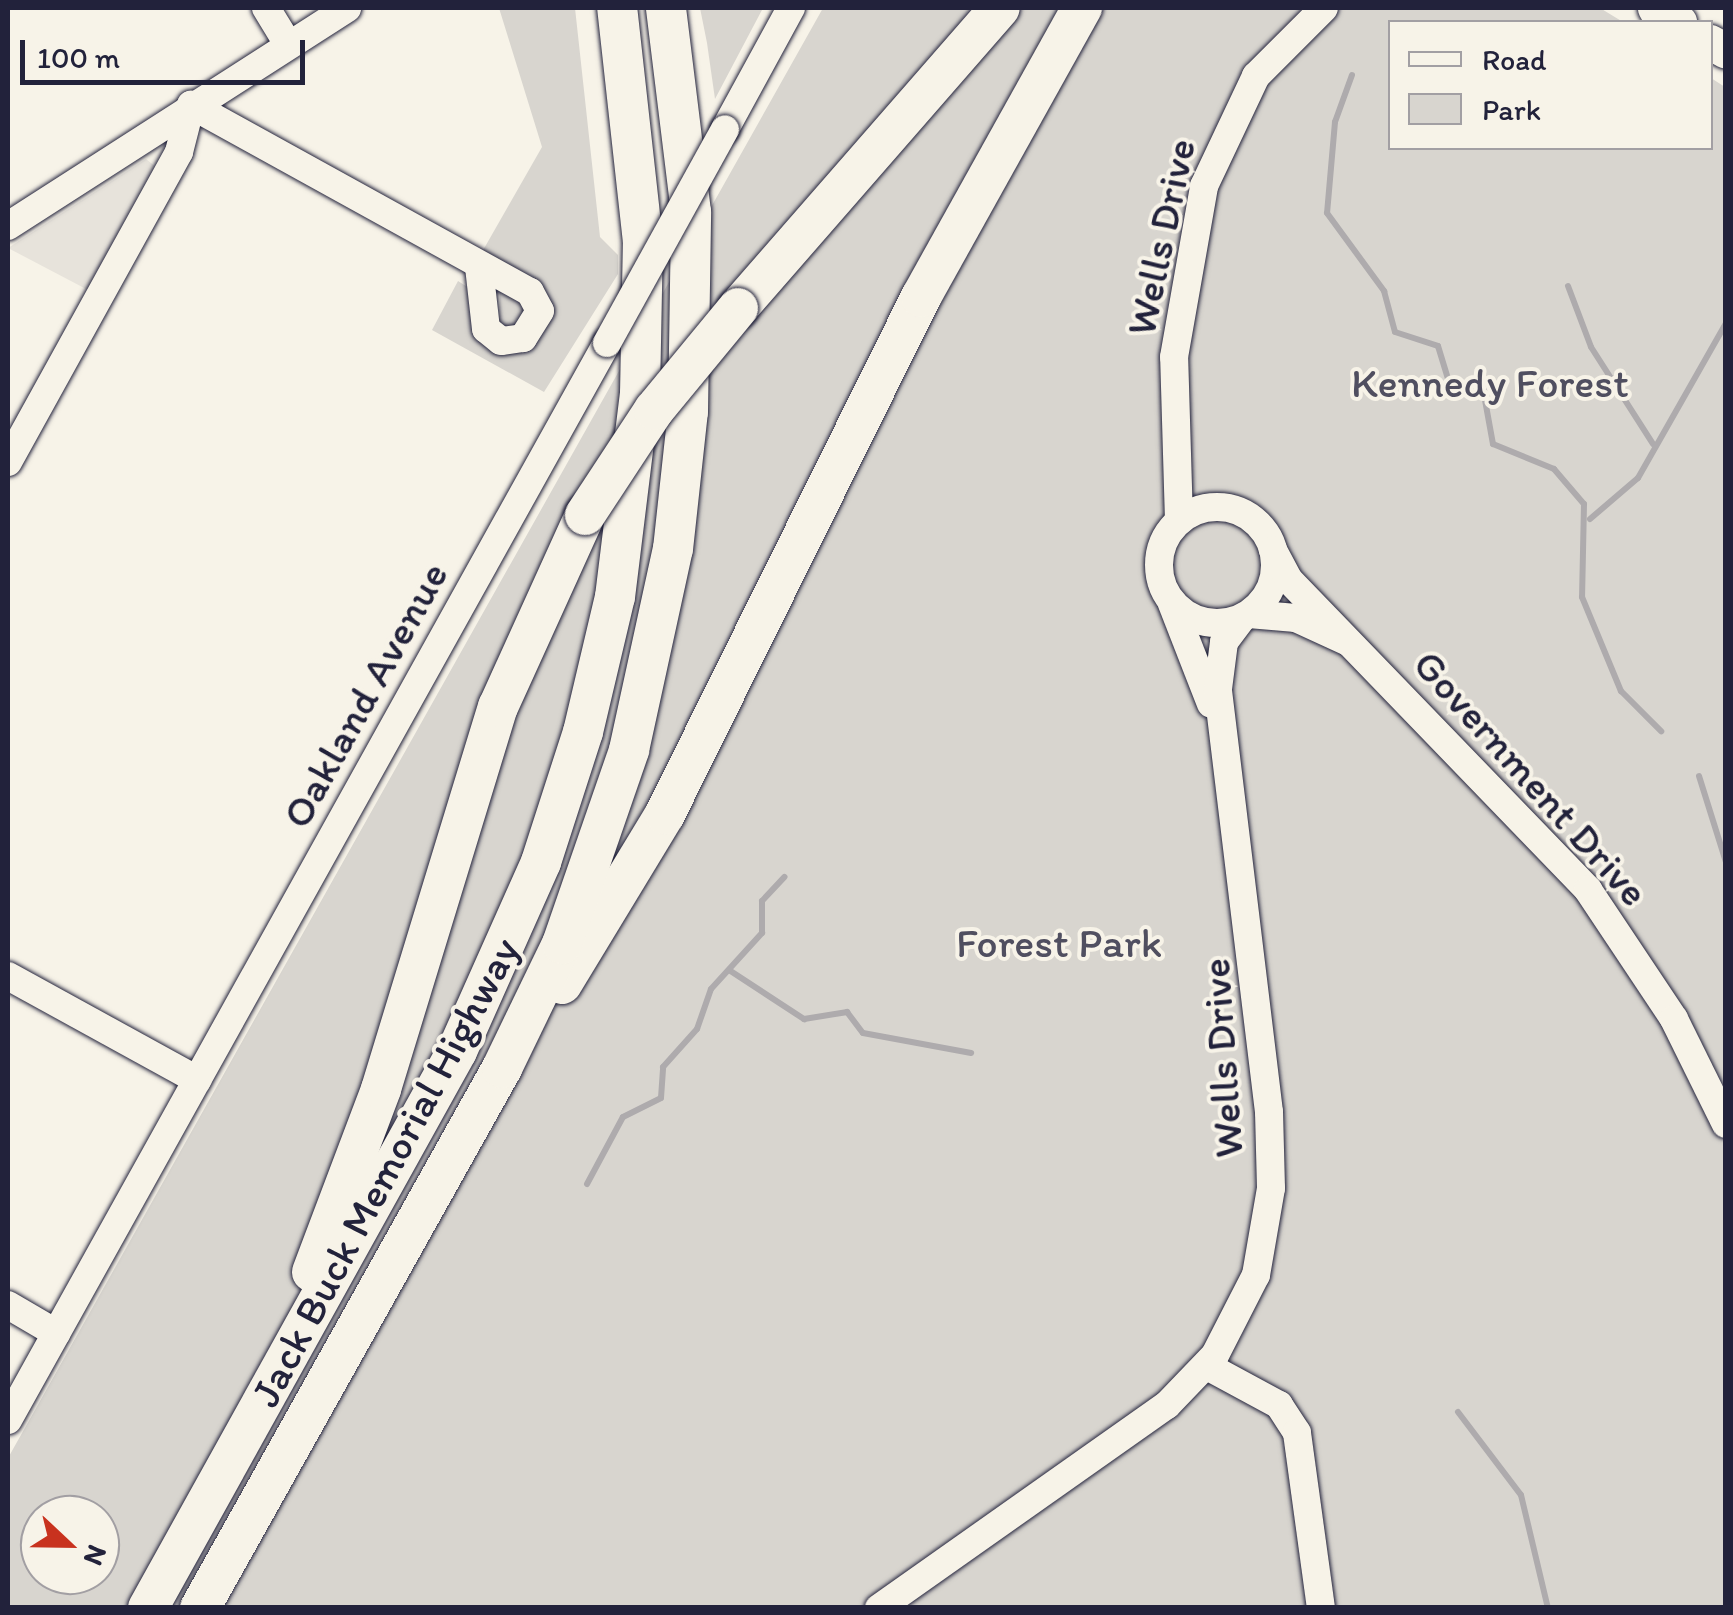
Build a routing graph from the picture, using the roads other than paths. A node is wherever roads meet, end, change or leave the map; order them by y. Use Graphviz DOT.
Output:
graph roads {
  1 [pos="266,8"];
  2 [pos="347,8"];
  3 [pos="617,8"];
  4 [pos="666,8"];
  5 [pos="791,8"];
  6 [pos="1000,8"];
  7 [pos="1082,8"];
  8 [pos="1324,8"];
  9 [pos="288,44"];
  10 [pos="191,105"];
  11 [pos="8,226"];
  12 [pos="479,267"];
  13 [pos="8,462"];
  14 [pos="1179,521"];
  15 [pos="1273,550"];
  16 [pos="1172,602"];
  17 [pos="1245,616"];
  18 [pos="1357,648"];
  19 [pos="1221,734"];
  20 [pos="8,976"];
  21 [pos="502,1068"];
  22 [pos="197,1080"];
  23 [pos="1726,1124"];
  24 [pos="8,1306"];
  25 [pos="56,1333"];
  26 [pos="1207,1366"];
  27 [pos="8,1420"];
  28 [pos="224,1472"];
  29 [pos="148,1608"];
  30 [pos="200,1608"];
  31 [pos="879,1608"];
  32 [pos="1321,1608"];
  1 -- 9 [label="street"];
  2 -- 9 [label="street"];
  3 -- 28 [label="highway, Jack Buck Memorial Highway"];
  4 -- 21 [label="highway, Jack Buck Memorial Highway"];
  5 -- 22 [label="street, Oakland Avenue, bridge"];
  6 -- 28 [label="highway, bridge"];
  7 -- 21 [label="highway"];
  8 -- 14 [label="street, Wells Drive"];
  9 -- 10 [label="street"];
  10 -- 11 [label="street"];
  10 -- 12 [label="street"];
  10 -- 13 [label="street"];
  14 -- 15 [label="street"];
  14 -- 16 [label="street"];
  15 -- 17 [label="street"];
  15 -- 18 [label="street, Government Drive"];
  16 -- 17 [label="street"];
  16 -- 19 [label="street, Wells Drive"];
  17 -- 18 [label="street, Government Drive"];
  17 -- 19 [label="street, Wells Drive"];
  18 -- 23 [label="street, Government Drive"];
  19 -- 26 [label="street, Wells Drive"];
  20 -- 22 [label="street"];
  21 -- 30 [label="highway, Jack Buck Memorial Highway"];
  22 -- 25 [label="street, Oakland Avenue"];
  24 -- 25 [label="street"];
  25 -- 27 [label="street, Oakland Avenue"];
  26 -- 31 [label="street, Wells Drive"];
  26 -- 32 [label="street"];
  28 -- 29 [label="highway, Jack Buck Memorial Highway"];
}
